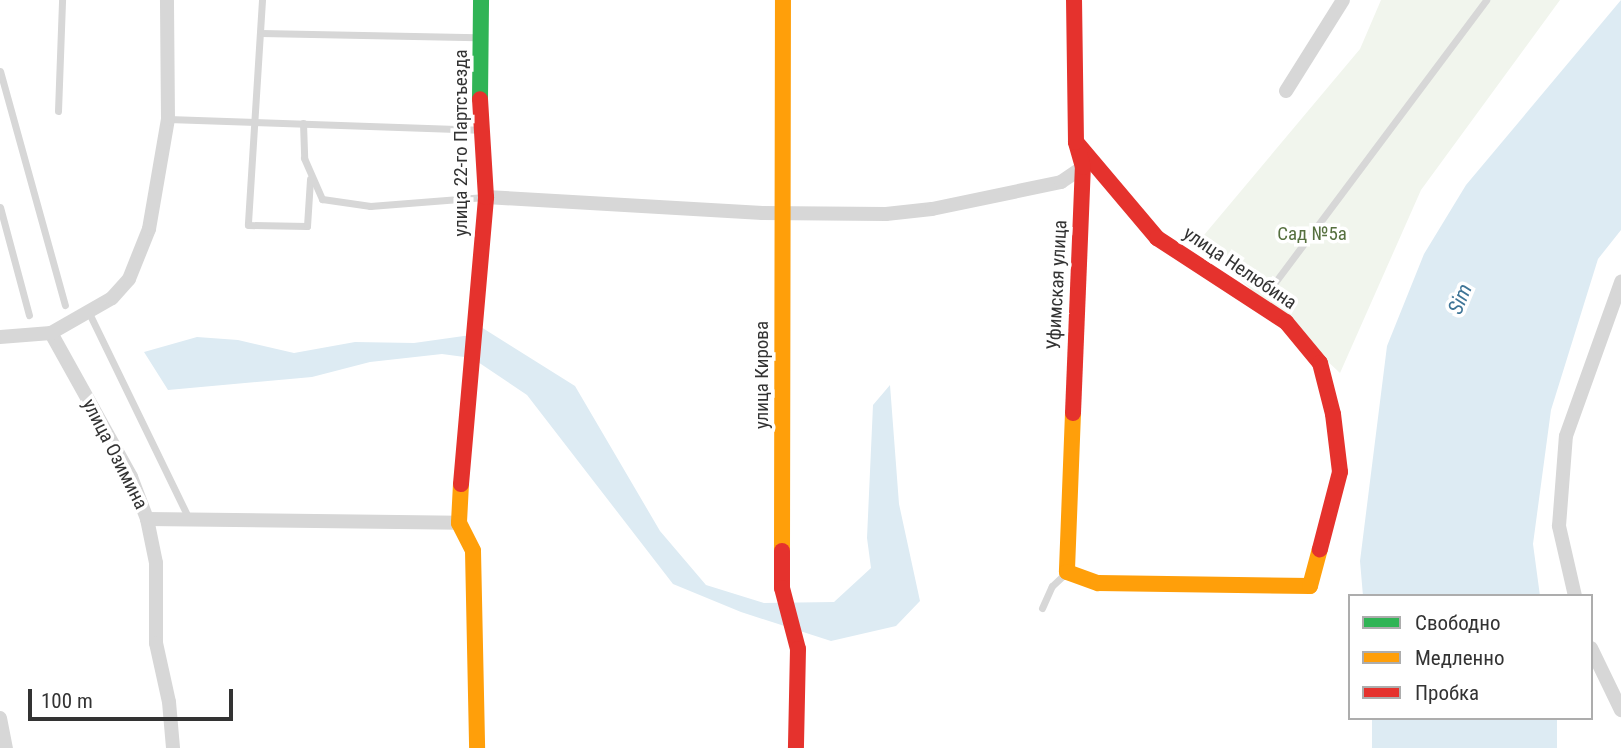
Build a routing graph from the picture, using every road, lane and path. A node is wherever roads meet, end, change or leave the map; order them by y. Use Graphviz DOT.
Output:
graph roads {
  1 [pos="62,0"];
  2 [pos="167,0"];
  3 [pos="262,0"];
  4 [pos="481,0"];
  5 [pos="783,0"];
  6 [pos="1074,0"];
  7 [pos="1343,0"];
  8 [pos="1486,0"];
  9 [pos="261,33"];
  10 [pos="481,37"];
  11 [pos="0,71"];
  12 [pos="1286,91"];
  13 [pos="58,111"];
  14 [pos="167,119"];
  15 [pos="257,122"];
  16 [pos="303,123"];
  17 [pos="480,130"];
  18 [pos="1076,142"];
  19 [pos="1083,167"];
  20 [pos="310,179"];
  21 [pos="486,197"];
  22 [pos="0,207"];
  23 [pos="784,211"];
  24 [pos="1621,282"];
  25 [pos="1273,285"];
  26 [pos="65,306"];
  27 [pos="89,313"];
  28 [pos="29,315"];
  29 [pos="51,333"];
  30 [pos="0,337"];
  31 [pos="188,517"];
  32 [pos="147,519"];
  33 [pos="459,523"];
  34 [pos="1067,572"];
  35 [pos="1574,594"];
  36 [pos="1042,608"];
  37 [pos="1593,652"];
  38 [pos="1621,710"];
  39 [pos="0,718"];
  40 [pos="6,748"];
  41 [pos="173,748"];
  42 [pos="477,748"];
  43 [pos="796,748"];
  1 -- 13 [label="lane"];
  2 -- 14 [label="street"];
  3 -- 9 [label="lane"];
  4 -- 10 [label="street, улица 22-го Партсъезда"];
  5 -- 23 [label="street, улица Кирова"];
  6 -- 18 [label="street, Уфимская улица"];
  7 -- 12 [label="street"];
  8 -- 25 [label="lane"];
  9 -- 10 [label="lane"];
  9 -- 15 [label="lane"];
  10 -- 17 [label="street, улица 22-го Партсъезда"];
  11 -- 26 [label="lane"];
  14 -- 15 [label="lane"];
  14 -- 27 [label="street"];
  15 -- 16 [label="lane"];
  15 -- 20 [label="lane"];
  16 -- 17 [label="lane"];
  16 -- 20 [label="lane"];
  17 -- 21 [label="street, улица 22-го Партсъезда"];
  18 -- 19 [label="street, Уфимская улица"];
  18 -- 34 [label="street, улица Нелюбина"];
  19 -- 23 [label="street"];
  19 -- 34 [label="street, Уфимская улица"];
  20 -- 21 [label="lane"];
  21 -- 23 [label="street"];
  21 -- 33 [label="street, улица 22-го Партсъезда"];
  22 -- 28 [label="lane"];
  23 -- 43 [label="street, улица Кирова"];
  24 -- 35 [label="street"];
  27 -- 29 [label="street"];
  27 -- 31 [label="lane"];
  29 -- 30 [label="street"];
  29 -- 32 [label="street, улица Озимина"];
  31 -- 32 [label="street"];
  31 -- 33 [label="street"];
  32 -- 41 [label="street, улица Озимина"];
  33 -- 42 [label="street"];
  34 -- 36 [label="lane"];
  37 -- 38 [label="street"];
  39 -- 40 [label="street"];
}
